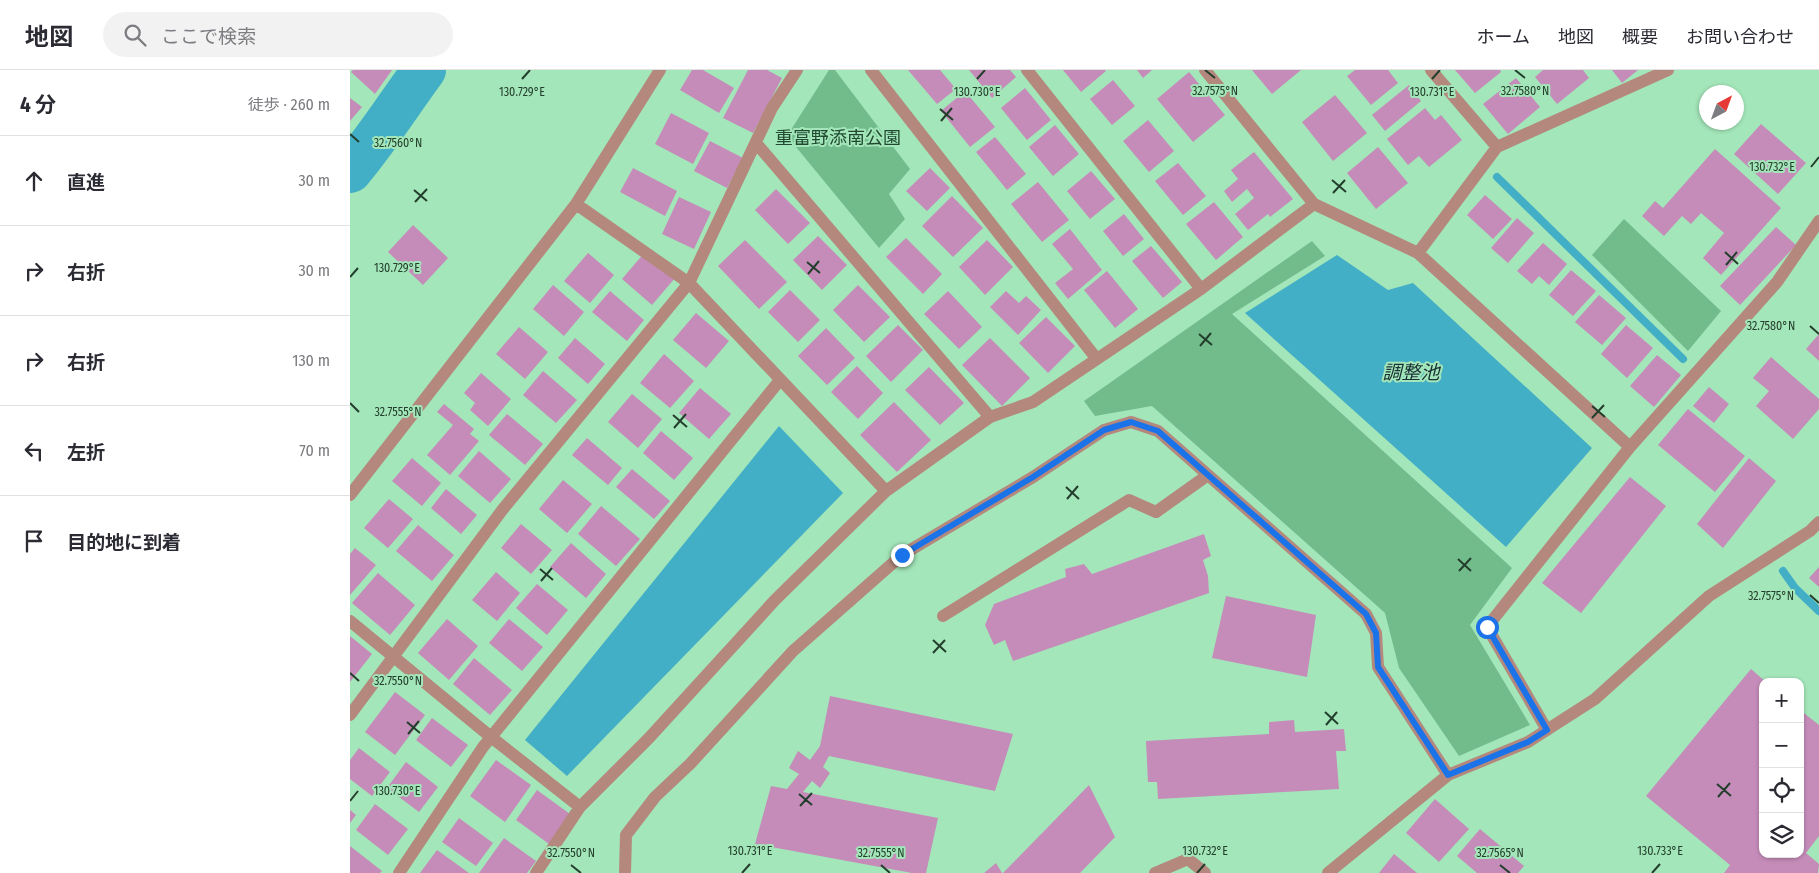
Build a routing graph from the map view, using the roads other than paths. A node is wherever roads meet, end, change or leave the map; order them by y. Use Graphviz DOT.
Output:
graph roads {
  1 [pos="660,70"];
  2 [pos="797,70"];
  3 [pos="871,70"];
  4 [pos="1027,70"];
  5 [pos="1205,70"];
  6 [pos="1431,70"];
  7 [pos="1668,70"];
  8 [pos="756,143"];
  9 [pos="1498,147"];
  10 [pos="576,204"];
  11 [pos="1314,204"];
  12 [pos="1819,221"];
  13 [pos="1418,253"];
  14 [pos="689,283"];
  15 [pos="1201,289"];
  16 [pos="1096,358"];
  17 [pos="780,380"];
  18 [pos="990,417"];
  19 [pos="1630,447"];
  20 [pos="1208,475"];
  21 [pos="886,491"];
  22 [pos="350,495"];
  23 [pos="1819,522"];
  24 [pos="944,616"];
  25 [pos="350,621"];
  26 [pos="392,655"];
  27 [pos="350,715"];
  28 [pos="1547,730"];
  29 [pos="491,737"];
  30 [pos="1448,775"];
  31 [pos="580,807"];
  32 [pos="399,873"];
  33 [pos="536,873"];
  34 [pos="625,873"];
  35 [pos="1155,873"];
  36 [pos="1205,873"];
  37 [pos="1328,873"];
  1 -- 10 [label="street"];
  2 -- 8 [label="street"];
  3 -- 16 [label="street"];
  4 -- 15 [label="street"];
  5 -- 11 [label="street"];
  6 -- 9 [label="street"];
  7 -- 9 [label="street"];
  8 -- 14 [label="street"];
  8 -- 18 [label="street"];
  9 -- 13 [label="street"];
  10 -- 14 [label="street"];
  10 -- 22 [label="street"];
  11 -- 13 [label="street"];
  11 -- 15 [label="street"];
  12 -- 19 [label="street"];
  13 -- 19 [label="street"];
  14 -- 17 [label="street"];
  14 -- 26 [label="street"];
  15 -- 16 [label="street"];
  16 -- 18 [label="street"];
  17 -- 21 [label="street"];
  17 -- 29 [label="street"];
  18 -- 21 [label="street"];
  19 -- 28 [label="street"];
  20 -- 24 [label="street"];
  20 -- 30 [label="street"];
  20 -- 34 [label="street"];
  21 -- 31 [label="street"];
  23 -- 28 [label="street"];
  25 -- 26 [label="street"];
  26 -- 27 [label="street"];
  26 -- 29 [label="street"];
  28 -- 30 [label="street"];
  29 -- 31 [label="street"];
  29 -- 32 [label="street"];
  30 -- 37 [label="street"];
  31 -- 33 [label="street"];
  35 -- 36 [label="street"];
}
